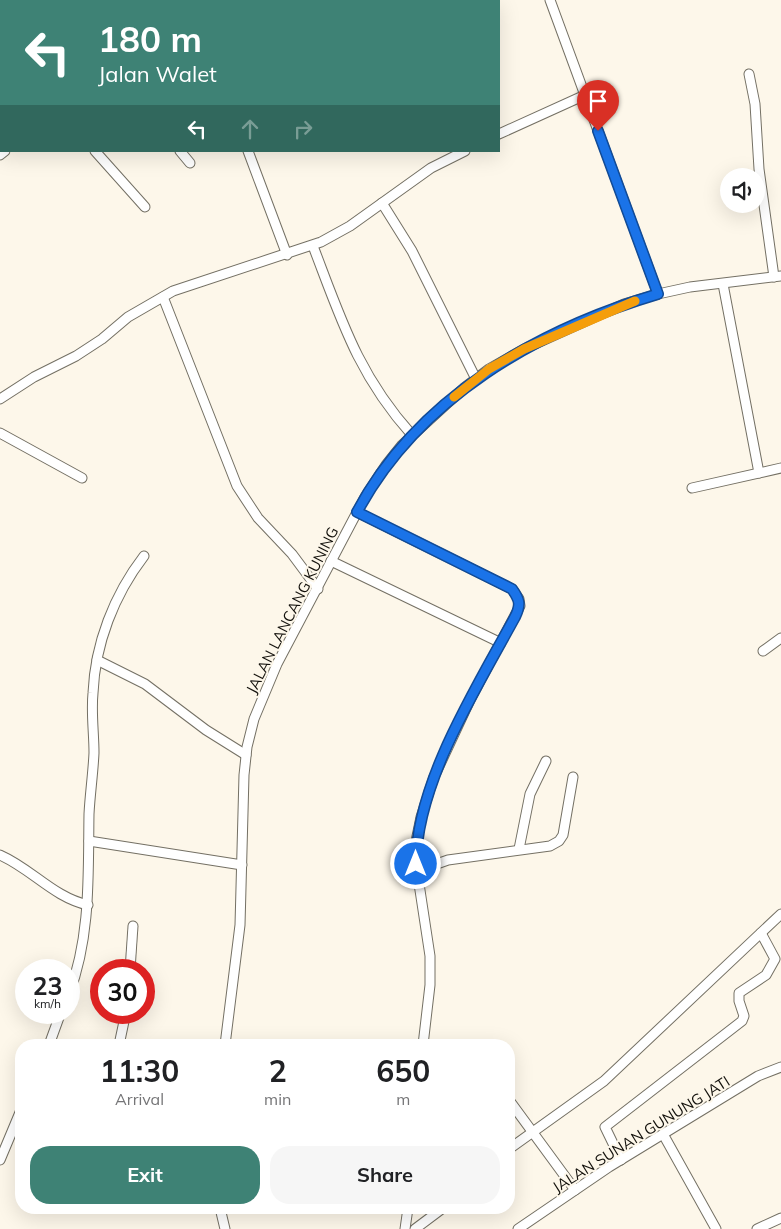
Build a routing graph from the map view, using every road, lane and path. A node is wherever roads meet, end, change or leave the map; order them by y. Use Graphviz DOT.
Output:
graph roads {
  1 [pos="550,0"];
  2 [pos="748,74"];
  3 [pos="585,95"];
  4 [pos="500,134"];
  5 [pos="96,152"];
  6 [pos="181,152"];
  7 [pos="248,152"];
  8 [pos="463,152"];
  9 [pos="190,163"];
  10 [pos="382,203"];
  11 [pos="144,207"];
  12 [pos="313,246"];
  13 [pos="287,255"];
  14 [pos="777,277"];
  15 [pos="722,284"];
  16 [pos="658,294"];
  17 [pos="163,297"];
  18 [pos="476,379"];
  19 [pos="0,399"];
  20 [pos="0,433"];
  21 [pos="412,435"];
  22 [pos="781,468"];
  23 [pos="759,473"];
  24 [pos="82,478"];
  25 [pos="692,488"];
  26 [pos="357,512"];
  27 [pos="144,556"];
  28 [pos="331,561"];
  29 [pos="318,589"];
  30 [pos="781,638"];
  31 [pos="501,643"];
  32 [pos="763,651"];
  33 [pos="97,660"];
  34 [pos="246,755"];
  35 [pos="546,761"];
  36 [pos="574,777"];
  37 [pos="89,841"];
  38 [pos="519,850"];
  39 [pos="0,854"];
  40 [pos="242,865"];
  41 [pos="417,871"];
  42 [pos="88,906"];
  43 [pos="781,914"];
  44 [pos="133,926"];
  45 [pos="761,933"];
  46 [pos="131,959"];
  47 [pos="80,962"];
  48 [pos="57,1024"];
  49 [pos="123,1024"];
  50 [pos="51,1039"];
  51 [pos="120,1039"];
  52 [pos="226,1039"];
  53 [pos="424,1039"];
  54 [pos="781,1067"];
  55 [pos="515,1108"];
  56 [pos="15,1124"];
  57 [pos="531,1131"];
  58 [pos="663,1134"];
  59 [pos="515,1144"];
  60 [pos="0,1160"];
  61 [pos="621,1160"];
  62 [pos="575,1190"];
  63 [pos="221,1214"];
  64 [pos="407,1214"];
  65 [pos="435,1214"];
  66 [pos="781,1218"];
  67 [pos="521,1228"];
  68 [pos="224,1229"];
  69 [pos="405,1229"];
  70 [pos="415,1229"];
  71 [pos="716,1229"];
  72 [pos="757,1229"];
  1 -- 3 [label="street"];
  2 -- 14 [label="street"];
  3 -- 4 [label="street"];
  3 -- 16 [label="street"];
  5 -- 11 [label="street"];
  6 -- 9 [label="street"];
  7 -- 13 [label="street"];
  8 -- 10 [label="street"];
  10 -- 12 [label="street"];
  10 -- 18 [label="street"];
  12 -- 13 [label="street"];
  12 -- 21 [label="street"];
  13 -- 17 [label="street"];
  14 -- 15 [label="street, JALAN LANCANG KUNING"];
  15 -- 16 [label="street, JALAN LANCANG KUNING"];
  15 -- 23 [label="street"];
  16 -- 18 [label="street, JALAN LANCANG KUNING"];
  17 -- 19 [label="street"];
  17 -- 29 [label="street"];
  18 -- 21 [label="street, JALAN LANCANG KUNING"];
  20 -- 24 [label="street"];
  21 -- 26 [label="street, JALAN LANCANG KUNING"];
  22 -- 23 [label="street"];
  23 -- 25 [label="street"];
  26 -- 28 [label="street, JALAN LANCANG KUNING"];
  26 -- 31 [label="street"];
  27 -- 33 [label="street"];
  28 -- 29 [label="street, JALAN LANCANG KUNING"];
  28 -- 31 [label="street"];
  29 -- 34 [label="street, JALAN LANCANG KUNING"];
  30 -- 32 [label="street"];
  31 -- 41 [label="street"];
  33 -- 34 [label="street"];
  33 -- 37 [label="street"];
  34 -- 40 [label="street, JALAN LANCANG KUNING"];
  35 -- 38 [label="street"];
  36 -- 38 [label="street"];
  37 -- 40 [label="street"];
  37 -- 42 [label="street"];
  38 -- 41 [label="street"];
  39 -- 42 [label="street"];
  40 -- 52 [label="street, JALAN LANCANG KUNING"];
  41 -- 53 [label="street"];
  42 -- 47 [label="street"];
  43 -- 45 [label="street"];
  44 -- 46 [label="street"];
  45 -- 57 [label="street"];
  45 -- 61 [label="street"];
  48 -- 50 [label="street"];
  49 -- 51 [label="street"];
  54 -- 58 [label="street, JALAN SUNAN GUNUNG JATI"];
  55 -- 57 [label="street"];
  56 -- 60 [label="street"];
  57 -- 59 [label="street"];
  57 -- 62 [label="street"];
  58 -- 61 [label="street, JALAN SUNAN GUNUNG JATI"];
  58 -- 71 [label="street"];
  61 -- 62 [label="street, JALAN SUNAN GUNUNG JATI"];
  62 -- 67 [label="street, JALAN SUNAN GUNUNG JATI"];
  63 -- 68 [label="street"];
  64 -- 69 [label="street"];
  65 -- 70 [label="street"];
  66 -- 72 [label="street"];
}
